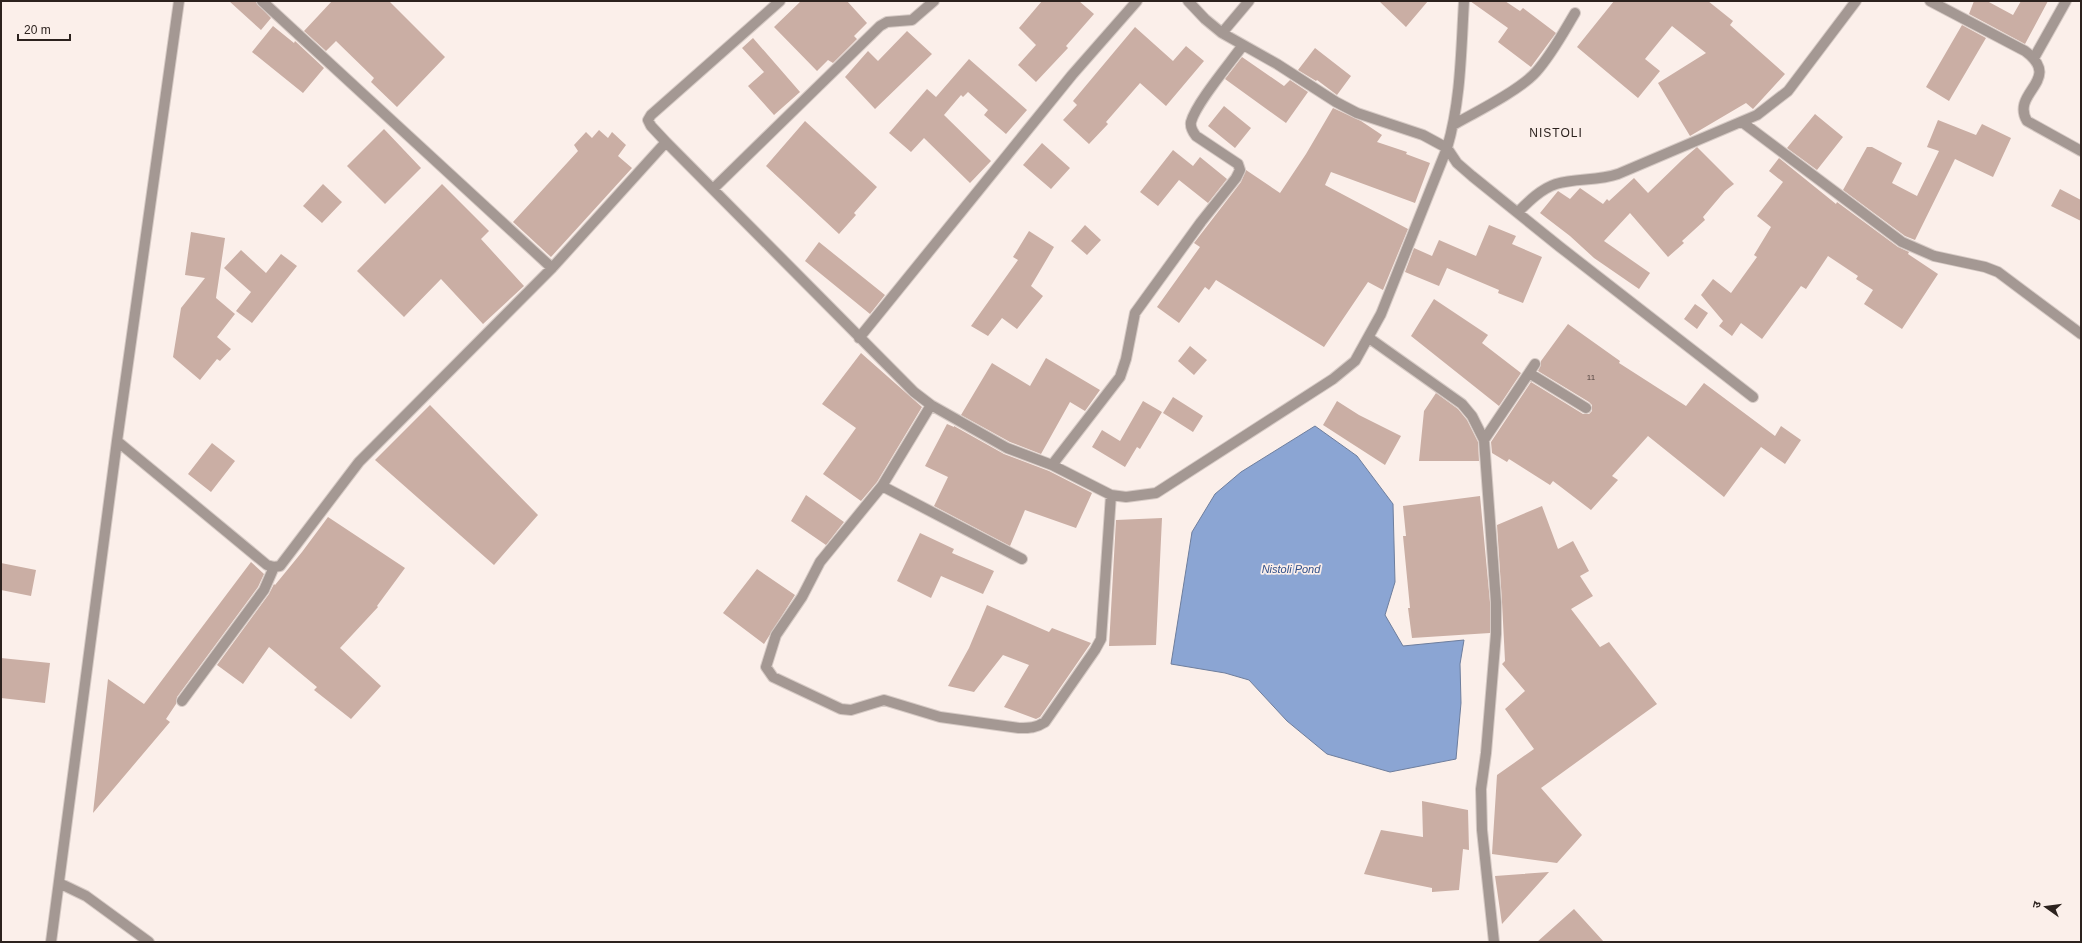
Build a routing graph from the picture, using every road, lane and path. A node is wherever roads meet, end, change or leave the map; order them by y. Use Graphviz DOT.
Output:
graph roads {
  1 [pos="179,1"];
  2 [pos="262,1"];
  3 [pos="780,1"];
  4 [pos="934,1"];
  5 [pos="1137,1"];
  6 [pos="1188,1"];
  7 [pos="1249,1"];
  8 [pos="1464,1"];
  9 [pos="1856,1"];
  10 [pos="1930,1"];
  11 [pos="2066,1"];
  12 [pos="1575,13"];
  13 [pos="1222,33"];
  14 [pos="1243,44"];
  15 [pos="2034,58"];
  16 [pos="1742,122"];
  17 [pos="1453,125"];
  18 [pos="666,142"];
  19 [pos="1447,148"];
  20 [pos="2081,151"];
  21 [pos="713,189"];
  22 [pos="1518,212"];
  23 [pos="552,268"];
  24 [pos="2081,334"];
  25 [pos="859,338"];
  26 [pos="1369,338"];
  27 [pos="1535,364"];
  28 [pos="1529,373"];
  29 [pos="1753,396"];
  30 [pos="932,405"];
  31 [pos="1586,408"];
  32 [pos="1484,440"];
  33 [pos="117,441"];
  34 [pos="1052,465"];
  35 [pos="882,486"];
  36 [pos="1111,495"];
  37 [pos="1022,559"];
  38 [pos="274,567"];
  39 [pos="182,702"];
  40 [pos="59,883"];
  41 [pos="51,942"];
  42 [pos="149,942"];
  43 [pos="1494,942"];
  1 -- 33 [label="street"];
  2 -- 23 [label="street"];
  3 -- 18 [label="street"];
  4 -- 21 [label="street"];
  5 -- 25 [label="street"];
  6 -- 13 [label="street"];
  7 -- 13 [label="street"];
  8 -- 17 [label="street"];
  9 -- 16 [label="street"];
  10 -- 15 [label="street"];
  11 -- 15 [label="street"];
  12 -- 17 [label="street"];
  13 -- 14 [label="street"];
  14 -- 19 [label="street"];
  14 -- 34 [label="street"];
  15 -- 20 [label="street"];
  16 -- 22 [label="street"];
  16 -- 24 [label="street"];
  17 -- 19 [label="street"];
  18 -- 21 [label="street"];
  18 -- 23 [label="street"];
  19 -- 22 [label="street"];
  19 -- 26 [label="street"];
  21 -- 25 [label="street"];
  22 -- 29 [label="street"];
  23 -- 38 [label="street"];
  25 -- 30 [label="street"];
  26 -- 32 [label="street"];
  26 -- 36 [label="street"];
  27 -- 28 [label="street"];
  28 -- 31 [label="street"];
  28 -- 32 [label="street"];
  30 -- 34 [label="street"];
  30 -- 35 [label="street"];
  32 -- 43 [label="street"];
  33 -- 38 [label="street"];
  33 -- 40 [label="street"];
  34 -- 36 [label="street"];
  35 -- 36 [label="street"];
  35 -- 37 [label="street"];
  38 -- 39 [label="street"];
  40 -- 41 [label="street"];
  40 -- 42 [label="street"];
}
